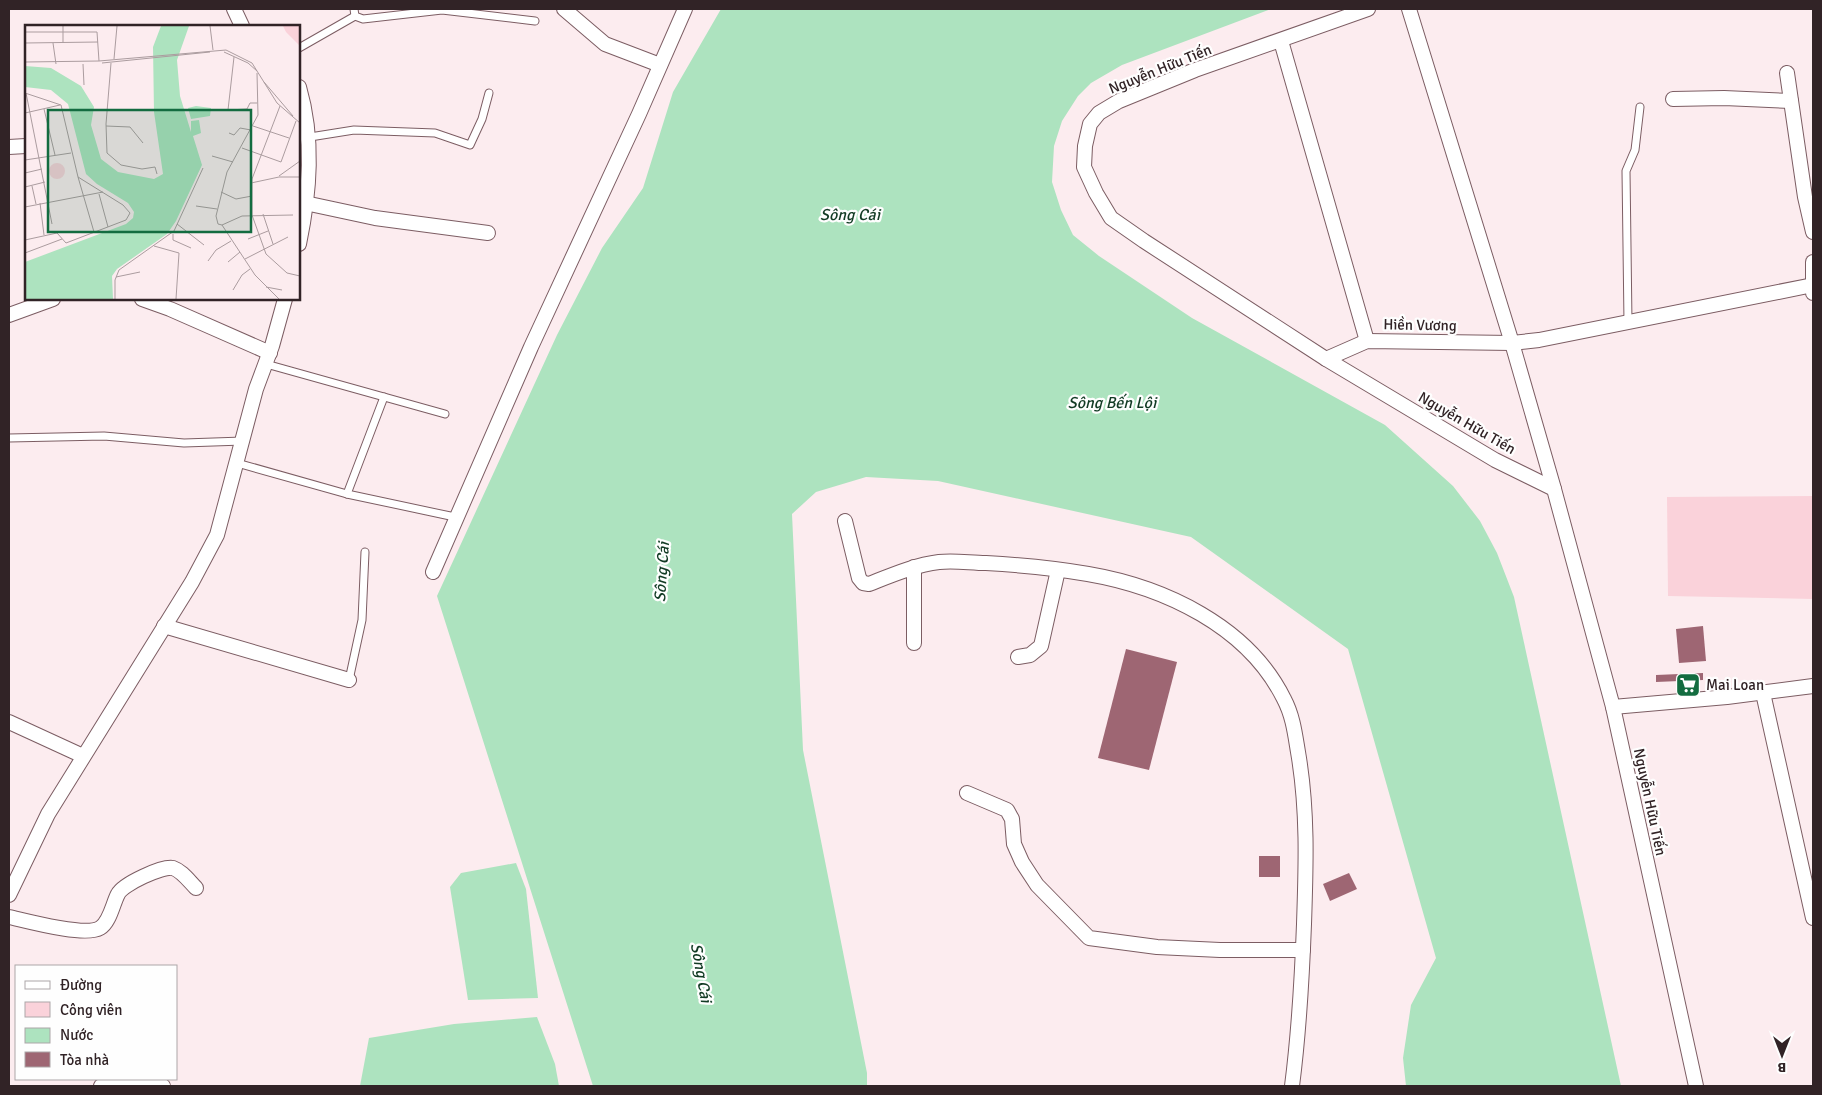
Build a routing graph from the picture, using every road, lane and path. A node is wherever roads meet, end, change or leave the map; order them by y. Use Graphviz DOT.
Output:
graph roads {
  1 [pos="234,9"];
  2 [pos="564,9"];
  3 [pos="685,9"];
  4 [pos="1368,9"];
  5 [pos="1409,9"];
  6 [pos="354,13"];
  7 [pos="535,21"];
  8 [pos="242,25"];
  9 [pos="1281,41"];
  10 [pos="300,47"];
  11 [pos="660,65"];
  12 [pos="1787,73"];
  13 [pos="300,92"];
  14 [pos="489,93"];
  15 [pos="1673,99"];
  16 [pos="1791,101"];
  17 [pos="1640,107"];
  18 [pos="310,137"];
  19 [pos="25,146"];
  20 [pos="9,148"];
  21 [pos="305,203"];
  22 [pos="488,232"];
  23 [pos="1813,232"];
  24 [pos="300,237"];
  25 [pos="1813,262"];
  26 [pos="1813,288"];
  27 [pos="50,300"];
  28 [pos="145,300"];
  29 [pos="285,300"];
  30 [pos="9,315"];
  31 [pos="1628,322"];
  32 [pos="1367,341"];
  33 [pos="1512,343"];
  34 [pos="268,358"];
  35 [pos="1326,359"];
  36 [pos="384,397"];
  37 [pos="445,414"];
  38 [pos="9,438"];
  39 [pos="244,441"];
  40 [pos="237,463"];
  41 [pos="1554,489"];
  42 [pos="347,494"];
  43 [pos="456,517"];
  44 [pos="845,521"];
  45 [pos="365,552"];
  46 [pos="914,567"];
  47 [pos="1058,570"];
  48 [pos="433,572"];
  49 [pos="164,626"];
  50 [pos="914,643"];
  51 [pos="1018,657"];
  52 [pos="349,680"];
  53 [pos="1813,686"];
  54 [pos="1763,693"];
  55 [pos="1613,707"];
  56 [pos="9,722"];
  57 [pos="83,756"];
  58 [pos="967,793"];
  59 [pos="196,888"];
  60 [pos="9,895"];
  61 [pos="9,917"];
  62 [pos="1813,918"];
  63 [pos="1303,950"];
  64 [pos="101,1086"];
  65 [pos="163,1086"];
  66 [pos="1292,1086"];
  67 [pos="1696,1086"];
  1 -- 8 [label="street"];
  2 -- 11 [label="street"];
  3 -- 11 [label="street"];
  4 -- 9 [label="street"];
  5 -- 33 [label="street"];
  6 -- 7 [label="lane"];
  6 -- 10 [label="lane"];
  9 -- 32 [label="street, Hiền Vương"];
  9 -- 35 [label="street, Nguyễn Hữu Tiến"];
  11 -- 43 [label="street"];
  12 -- 16 [label="street"];
  13 -- 18 [label="street"];
  14 -- 18 [label="lane"];
  15 -- 16 [label="street"];
  16 -- 23 [label="street"];
  17 -- 31 [label="lane"];
  18 -- 21 [label="street"];
  19 -- 20 [label="street"];
  21 -- 22 [label="street"];
  21 -- 24 [label="street"];
  25 -- 26 [label="street"];
  26 -- 31 [label="street, Hiền Vương"];
  27 -- 30 [label="street"];
  28 -- 34 [label="street"];
  29 -- 34 [label="street"];
  31 -- 33 [label="street, Hiền Vương"];
  32 -- 33 [label="street, Hiền Vương"];
  32 -- 35 [label="street"];
  33 -- 41 [label="street"];
  34 -- 36 [label="lane"];
  34 -- 39 [label="street"];
  35 -- 41 [label="street, Nguyễn Hữu Tiến"];
  36 -- 37 [label="lane"];
  36 -- 42 [label="lane"];
  38 -- 39 [label="lane"];
  39 -- 40 [label="street"];
  40 -- 42 [label="lane"];
  40 -- 49 [label="street"];
  41 -- 55 [label="street, Nguyễn Hữu Tiến"];
  42 -- 43 [label="lane"];
  43 -- 48 [label="street"];
  44 -- 46 [label="street"];
  45 -- 52 [label="lane"];
  46 -- 47 [label="street"];
  46 -- 50 [label="street"];
  47 -- 51 [label="street"];
  47 -- 63 [label="street"];
  49 -- 52 [label="street"];
  49 -- 57 [label="street"];
  53 -- 54 [label="street"];
  54 -- 55 [label="street"];
  54 -- 62 [label="street"];
  55 -- 67 [label="street, Nguyễn Hữu Tiến"];
  56 -- 57 [label="street"];
  57 -- 60 [label="street"];
  58 -- 63 [label="street"];
  59 -- 61 [label="street"];
  63 -- 66 [label="street"];
  64 -- 65 [label="street"];
}
